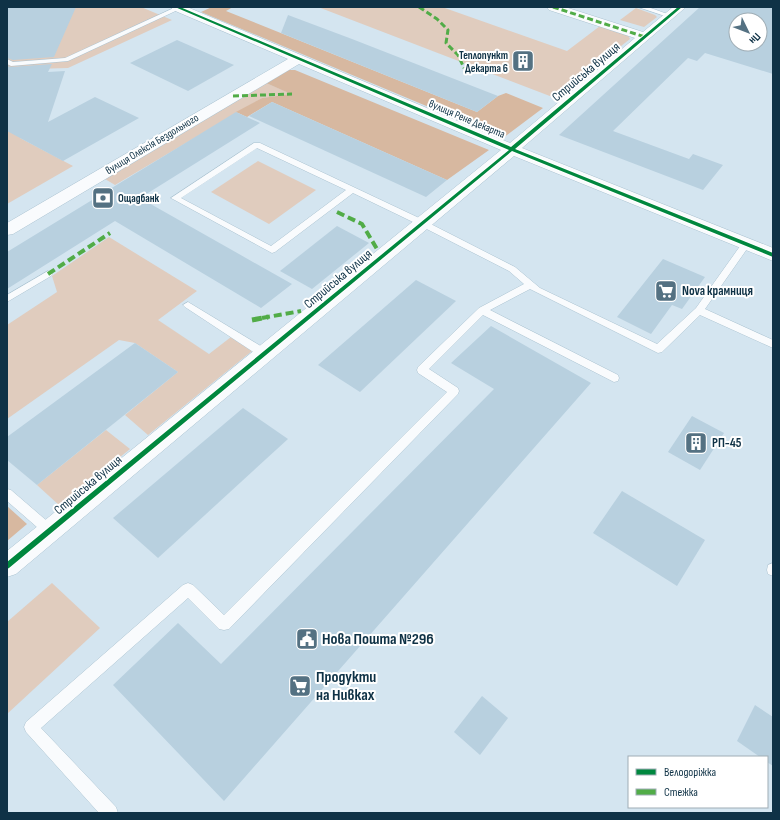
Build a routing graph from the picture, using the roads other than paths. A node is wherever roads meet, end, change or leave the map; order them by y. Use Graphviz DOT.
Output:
graph roads {
  1 [pos="179,7"];
  2 [pos="553,7"];
  3 [pos="641,7"];
  4 [pos="675,11"];
  5 [pos="645,37"];
  6 [pos="297,58"];
  7 [pos="7,61"];
  8 [pos="512,149"];
  9 [pos="352,190"];
  10 [pos="422,224"];
  11 [pos="7,230"];
  12 [pos="746,244"];
  13 [pos="773,255"];
  14 [pos="48,274"];
  15 [pos="531,285"];
  16 [pos="7,300"];
  17 [pos="188,305"];
  18 [pos="482,310"];
  19 [pos="699,310"];
  20 [pos="773,344"];
  21 [pos="265,354"];
  22 [pos="614,378"];
  23 [pos="7,494"];
  24 [pos="50,531"];
  25 [pos="7,566"];
  26 [pos="110,813"];
  1 -- 6 [label="street, вулиця Рене Декарта"];
  1 -- 7 [label="lane"];
  2 -- 5 [label="street"];
  3 -- 4 [label="lane"];
  4 -- 5 [label="street, Стрийська вулиця"];
  5 -- 8 [label="street, Стрийська вулиця"];
  6 -- 8 [label="street, вулиця Рене Декарта"];
  6 -- 11 [label="street, вулиця Олексія Бездольного"];
  8 -- 10 [label="street, Стрийська вулиця"];
  8 -- 12 [label="street, вулиця Рене Декарта"];
  9 -- 9 [label="lane"];
  9 -- 10 [label="lane"];
  10 -- 15 [label="lane"];
  10 -- 21 [label="street, Стрийська вулиця"];
  12 -- 13 [label="street, вулиця Рене Декарта"];
  12 -- 19 [label="lane"];
  14 -- 16 [label="lane"];
  15 -- 18 [label="lane"];
  15 -- 19 [label="lane"];
  17 -- 21 [label="lane"];
  18 -- 22 [label="lane"];
  18 -- 26 [label="lane"];
  19 -- 20 [label="lane"];
  21 -- 24 [label="street, Стрийська вулиця"];
  23 -- 24 [label="lane"];
  24 -- 25 [label="street, Стрийська вулиця"];
}
